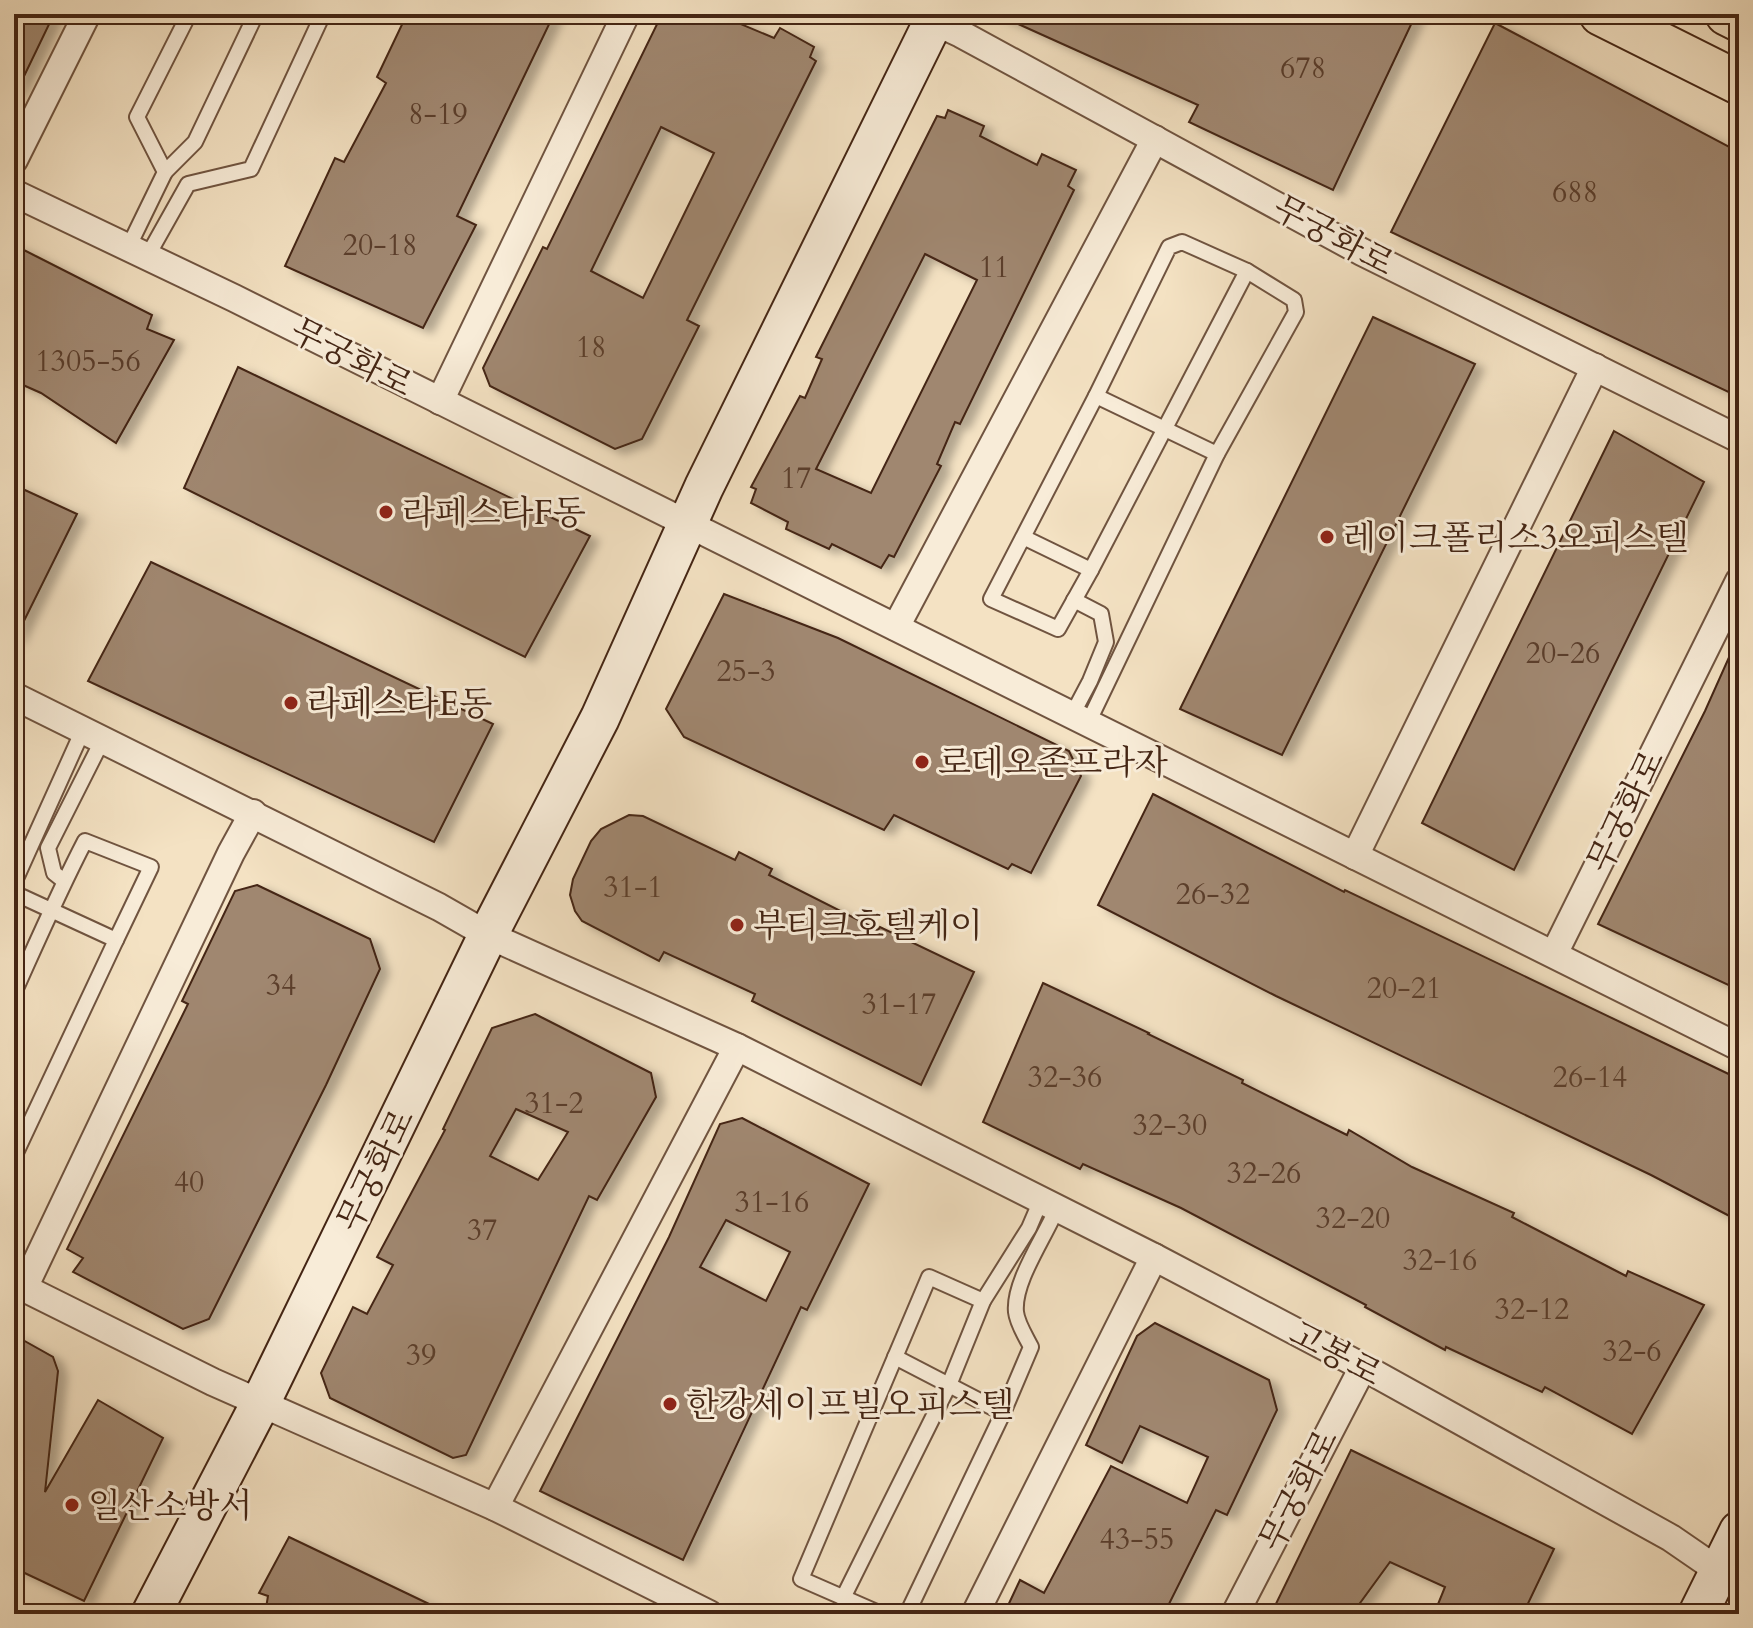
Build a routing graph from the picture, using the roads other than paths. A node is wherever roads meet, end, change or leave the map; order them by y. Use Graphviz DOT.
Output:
graph roads {
  1 [pos="87,14"];
  2 [pos="189,14"];
  3 [pos="256,14"];
  4 [pos="626,14"];
  5 [pos="1601,14"];
  6 [pos="1727,14"];
  7 [pos="319,15"];
  8 [pos="930,16"];
  9 [pos="1739,20"];
  10 [pos="1739,83"];
  11 [pos="1155,139"];
  12 [pos="14,160"];
  13 [pos="165,172"];
  14 [pos="14,193"];
  15 [pos="138,252"];
  16 [pos="1247,271"];
  17 [pos="1595,367"];
  18 [pos="1096,396"];
  19 [pos="440,401"];
  20 [pos="1163,427"];
  21 [pos="1739,439"];
  22 [pos="1217,454"];
  23 [pos="689,523"];
  24 [pos="1023,537"];
  25 [pos="1091,570"];
  26 [pos="1739,581"];
  27 [pos="1074,600"];
  28 [pos="896,627"];
  29 [pos="14,696"];
  30 [pos="1080,719"];
  31 [pos="93,734"];
  32 [pos="253,813"];
  33 [pos="1355,856"];
  34 [pos="64,881"];
  35 [pos="14,883"];
  36 [pos="14,893"];
  37 [pos="52,910"];
  38 [pos="488,935"];
  39 [pos="116,940"];
  40 [pos="1554,954"];
  41 [pos="14,993"];
  42 [pos="737,1047"];
  43 [pos="1739,1047"];
  44 [pos="14,1157"];
  45 [pos="1049,1204"];
  46 [pos="1154,1257"];
  47 [pos="19,1286"];
  48 [pos="983,1301"];
  49 [pos="895,1357"];
  50 [pos="1363,1367"];
  51 [pos="949,1385"];
  52 [pos="260,1404"];
  53 [pos="1003,1413"];
  54 [pos="495,1507"];
  55 [pos="1739,1531"];
  56 [pos="1719,1571"];
  57 [pos="843,1598"];
  58 [pos="151,1614"];
  59 [pos="709,1614"];
  60 [pos="881,1614"];
  61 [pos="907,1614"];
  62 [pos="975,1614"];
  63 [pos="1235,1614"];
  64 [pos="1698,1614"];
  1 -- 12 [label="street"];
  2 -- 13 [label="lane"];
  3 -- 13 [label="lane"];
  4 -- 19 [label="street"];
  5 -- 10 [label="main road"];
  6 -- 9 [label="main road"];
  7 -- 15 [label="lane"];
  8 -- 11 [label="street, 무궁화로"];
  8 -- 23 [label="main road, 무궁화로"];
  11 -- 17 [label="street, 무궁화로"];
  11 -- 28 [label="street"];
  13 -- 15 [label="lane"];
  14 -- 15 [label="street, 무궁화로"];
  15 -- 19 [label="street, 무궁화로"];
  16 -- 18 [label="lane"];
  16 -- 20 [label="lane"];
  16 -- 22 [label="lane"];
  17 -- 21 [label="street, 무궁화로"];
  17 -- 33 [label="street"];
  18 -- 20 [label="lane"];
  18 -- 24 [label="lane"];
  19 -- 23 [label="street, 무궁화로"];
  20 -- 22 [label="lane"];
  20 -- 25 [label="lane"];
  22 -- 30 [label="lane"];
  23 -- 28 [label="street, 무궁화로"];
  23 -- 38 [label="main road, 무궁화로"];
  24 -- 25 [label="lane"];
  24 -- 27 [label="lane"];
  25 -- 27 [label="lane"];
  26 -- 40 [label="street, 무궁화로"];
  27 -- 30 [label="lane"];
  28 -- 30 [label="street, 무궁화로"];
  29 -- 31 [label="street"];
  30 -- 33 [label="street, 무궁화로"];
  31 -- 32 [label="street"];
  31 -- 34 [label="lane"];
  31 -- 35 [label="lane"];
  32 -- 38 [label="street"];
  32 -- 47 [label="street"];
  33 -- 40 [label="street"];
  34 -- 37 [label="lane"];
  34 -- 39 [label="lane"];
  36 -- 37 [label="lane"];
  37 -- 39 [label="lane"];
  37 -- 41 [label="lane"];
  38 -- 42 [label="street"];
  38 -- 52 [label="main road, 무궁화로"];
  39 -- 44 [label="lane"];
  40 -- 43 [label="street"];
  42 -- 45 [label="street, 고봉로"];
  42 -- 54 [label="street"];
  45 -- 46 [label="street, 고봉로"];
  45 -- 48 [label="lane"];
  45 -- 53 [label="lane"];
  46 -- 50 [label="street, 고봉로"];
  46 -- 62 [label="street"];
  47 -- 52 [label="street"];
  48 -- 49 [label="lane"];
  48 -- 51 [label="lane"];
  49 -- 51 [label="lane"];
  49 -- 57 [label="lane"];
  50 -- 56 [label="street, 고봉로"];
  50 -- 63 [label="street, 무궁화로"];
  51 -- 53 [label="lane"];
  51 -- 57 [label="lane"];
  52 -- 54 [label="street"];
  52 -- 58 [label="main road, 무궁화로"];
  53 -- 61 [label="lane"];
  54 -- 59 [label="street"];
  55 -- 56 [label="main road"];
  56 -- 64 [label="main road"];
  57 -- 60 [label="lane"];
}
